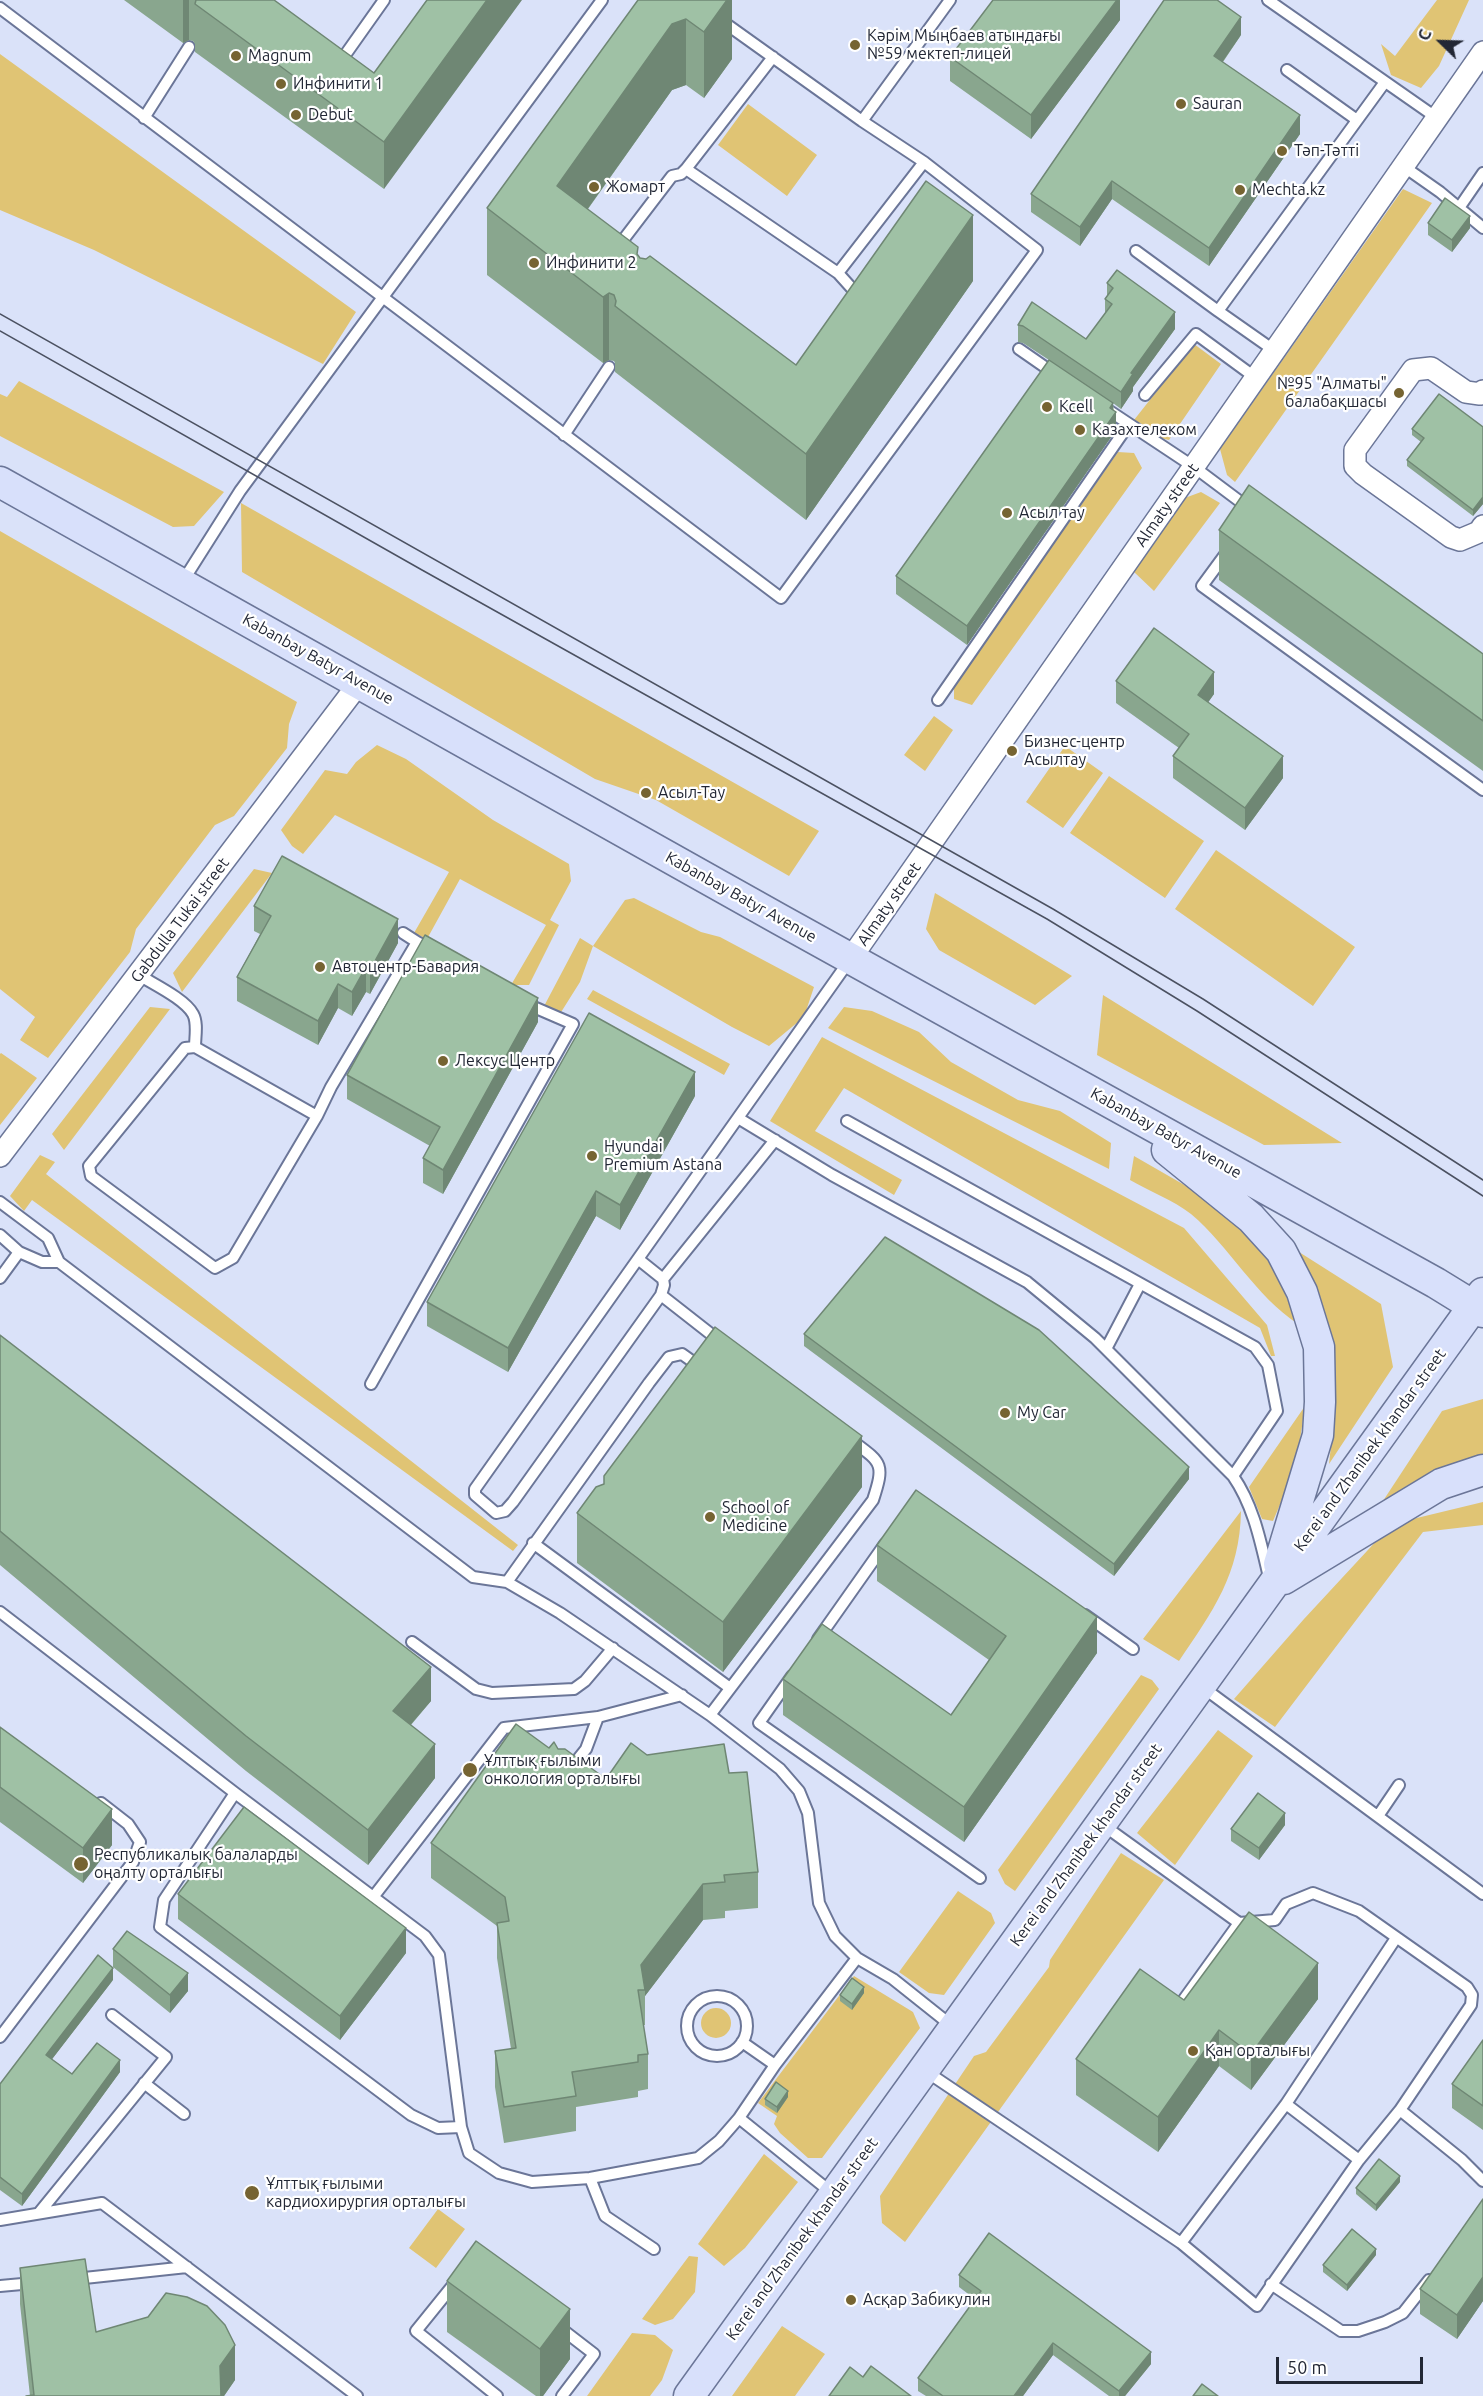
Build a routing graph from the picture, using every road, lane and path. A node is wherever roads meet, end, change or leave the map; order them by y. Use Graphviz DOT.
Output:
graph roads {
  1 [pos="384,0"];
  2 [pos="602,0"];
  3 [pos="950,0"];
  4 [pos="1268,0"];
  5 [pos="0,8"];
  6 [pos="710,13"];
  7 [pos="189,47"];
  8 [pos="1483,52"];
  9 [pos="773,57"];
  10 [pos="329,59"];
  11 [pos="1287,70"];
  12 [pos="1385,82"];
  13 [pos="144,118"];
  14 [pos="1437,118"];
  15 [pos="1357,120"];
  16 [pos="862,121"];
  17 [pos="924,162"];
  18 [pos="1403,166"];
  19 [pos="686,169"];
  20 [pos="1483,173"];
  21 [pos="1459,208"];
  22 [pos="1483,228"];
  23 [pos="1136,251"];
  24 [pos="611,262"];
  25 [pos="838,273"];
  26 [pos="383,299"];
  27 [pos="849,302"];
  28 [pos="1218,311"];
  29 [pos="1019,349"];
  30 [pos="1275,351"];
  31 [pos="609,367"];
  32 [pos="1256,378"];
  33 [pos="1065,380"];
  34 [pos="1483,391"];
  35 [pos="1145,395"];
  36 [pos="1092,399"];
  37 [pos="1129,424"];
  38 [pos="564,435"];
  39 [pos="1194,467"];
  40 [pos="0,482"];
  41 [pos="1256,518"];
  42 [pos="1483,526"];
  43 [pos="1235,540"];
  44 [pos="182,583"];
  45 [pos="360,682"];
  46 [pos="938,700"];
  47 [pos="1483,790"];
  48 [pos="403,933"];
  49 [pos="417,942"];
  50 [pos="434,951"];
  51 [pos="851,958"];
  52 [pos="139,975"];
  53 [pos="529,1005"];
  54 [pos="195,1047"];
  55 [pos="1101,1096"];
  56 [pos="317,1116"];
  57 [pos="738,1118"];
  58 [pos="847,1121"];
  59 [pos="775,1140"];
  60 [pos="0,1156"];
  61 [pos="0,1202"];
  62 [pos="0,1234"];
  63 [pos="19,1252"];
  64 [pos="638,1260"];
  65 [pos="59,1262"];
  66 [pos="0,1278"];
  67 [pos="663,1279"];
  68 [pos="1140,1284"];
  69 [pos="661,1295"];
  70 [pos="1480,1304"];
  71 [pos="710,1345"];
  72 [pos="728,1347"];
  73 [pos="1106,1349"];
  74 [pos="371,1384"];
  75 [pos="846,1436"];
  76 [pos="1483,1470"];
  77 [pos="1233,1476"];
  78 [pos="890,1537"];
  79 [pos="533,1543"];
  80 [pos="507,1582"];
  81 [pos="1272,1587"];
  82 [pos="1071,1606"];
  83 [pos="0,1612"];
  84 [pos="412,1642"];
  85 [pos="814,1644"];
  86 [pos="613,1648"];
  87 [pos="1133,1649"];
  88 [pos="800,1664"];
  89 [pos="1200,1686"];
  90 [pos="730,1688"];
  91 [pos="682,1695"];
  92 [pos="710,1715"];
  93 [pos="598,1717"];
  94 [pos="562,1778"];
  95 [pos="1399,1785"];
  96 [pos="235,1793"];
  97 [pos="92,1796"];
  98 [pos="1378,1816"];
  99 [pos="1101,1824"];
  100 [pos="980,1878"];
  101 [pos="1483,1894"];
  102 [pos="374,1896"];
  103 [pos="1239,1923"];
  104 [pos="1396,1938"];
  105 [pos="857,1958"];
  106 [pos="1174,2014"];
  107 [pos="112,2015"];
  108 [pos="955,2028"];
  109 [pos="0,2037"];
  110 [pos="742,2042"];
  111 [pos="775,2065"];
  112 [pos="924,2070"];
  113 [pos="144,2083"];
  114 [pos="1286,2104"];
  115 [pos="1400,2110"];
  116 [pos="184,2114"];
  117 [pos="739,2118"];
  118 [pos="461,2127"];
  119 [pos="1359,2160"];
  120 [pos="590,2178"];
  121 [pos="1483,2181"];
  122 [pos="834,2195"];
  123 [pos="39,2213"];
  124 [pos="0,2220"];
  125 [pos="1181,2243"];
  126 [pos="654,2249"];
  127 [pos="187,2267"];
  128 [pos="1437,2268"];
  129 [pos="461,2275"];
  130 [pos="58,2280"];
  131 [pos="47,2282"];
  132 [pos="1271,2284"];
  133 [pos="0,2286"];
  134 [pos="551,2320"];
  135 [pos="357,2396"];
  136 [pos="497,2396"];
  137 [pos="562,2396"];
  138 [pos="689,2396"];
  1 -- 10 [label="lane"];
  2 -- 26 [label="lane"];
  3 -- 16 [label="lane"];
  4 -- 12 [label="lane"];
  5 -- 13 [label="lane"];
  6 -- 9 [label="lane"];
  7 -- 13 [label="lane"];
  8 -- 14 [label="street, Almaty street"];
  9 -- 16 [label="lane"];
  9 -- 19 [label="lane"];
  11 -- 15 [label="lane"];
  12 -- 14 [label="lane"];
  12 -- 15 [label="lane"];
  13 -- 26 [label="lane"];
  14 -- 18 [label="street, Almaty street"];
  15 -- 28 [label="lane"];
  16 -- 17 [label="lane"];
  17 -- 25 [label="lane"];
  17 -- 38 [label="lane"];
  18 -- 21 [label="lane"];
  18 -- 30 [label="street, Almaty street"];
  19 -- 24 [label="lane"];
  19 -- 25 [label="lane"];
  20 -- 21 [label="lane"];
  21 -- 22 [label="lane"];
  23 -- 28 [label="lane"];
  25 -- 27 [label="lane"];
  26 -- 38 [label="lane"];
  26 -- 44 [label="lane"];
  28 -- 30 [label="lane"];
  29 -- 33 [label="lane"];
  30 -- 32 [label="street, Almaty street"];
  31 -- 38 [label="lane"];
  32 -- 35 [label="lane"];
  32 -- 39 [label="street, Almaty street"];
  34 -- 42 [label="street"];
  36 -- 37 [label="lane"];
  37 -- 39 [label="lane"];
  37 -- 46 [label="lane"];
  39 -- 41 [label="lane"];
  39 -- 51 [label="street, Almaty street"];
  40 -- 44 [label="main road, Kabanbay Batyr Avenue"];
  43 -- 47 [label="lane"];
  44 -- 45 [label="main road, Kabanbay Batyr Avenue"];
  45 -- 51 [label="main road, Kabanbay Batyr Avenue"];
  45 -- 52 [label="street, Gabdulla Tukai street"];
  48 -- 49 [label="lane"];
  49 -- 50 [label="lane"];
  49 -- 56 [label="lane"];
  51 -- 55 [label="main road, Kabanbay Batyr Avenue"];
  51 -- 57 [label="lane"];
  52 -- 54 [label="lane"];
  52 -- 60 [label="street, Gabdulla Tukai street"];
  53 -- 74 [label="lane"];
  54 -- 56 [label="lane"];
  54 -- 56 [label="lane"];
  55 -- 70 [label="main road, Kabanbay Batyr Avenue"];
  55 -- 81 [label="main road"];
  57 -- 59 [label="lane"];
  57 -- 64 [label="lane"];
  58 -- 68 [label="lane"];
  59 -- 67 [label="lane"];
  59 -- 73 [label="lane"];
  61 -- 65 [label="lane"];
  62 -- 63 [label="lane"];
  63 -- 65 [label="lane"];
  63 -- 66 [label="lane"];
  64 -- 67 [label="lane"];
  64 -- 69 [label="lane"];
  65 -- 80 [label="lane"];
  67 -- 69 [label="lane"];
  68 -- 73 [label="lane"];
  68 -- 77 [label="lane"];
  69 -- 71 [label="lane"];
  70 -- 81 [label="main road, Kerei and Zhanibek khandar street"];
  71 -- 72 [label="lane"];
  71 -- 79 [label="lane"];
  73 -- 77 [label="lane"];
  75 -- 90 [label="lane"];
  76 -- 81 [label="main road"];
  77 -- 81 [label="lane"];
  78 -- 85 [label="lane"];
  79 -- 80 [label="lane"];
  79 -- 90 [label="lane"];
  80 -- 86 [label="lane"];
  81 -- 89 [label="main road, Kerei and Zhanibek khandar street"];
  82 -- 87 [label="lane"];
  83 -- 96 [label="lane"];
  84 -- 86 [label="lane"];
  86 -- 91 [label="lane"];
  88 -- 100 [label="lane"];
  89 -- 98 [label="lane"];
  89 -- 99 [label="main road, Kerei and Zhanibek khandar street"];
  90 -- 92 [label="lane"];
  91 -- 92 [label="lane"];
  91 -- 93 [label="lane"];
  92 -- 105 [label="lane"];
  93 -- 94 [label="lane"];
  93 -- 102 [label="lane"];
  95 -- 98 [label="lane"];
  96 -- 102 [label="lane"];
  96 -- 118 [label="lane"];
  97 -- 109 [label="lane"];
  98 -- 101 [label="lane"];
  99 -- 103 [label="lane"];
  99 -- 108 [label="main road, Kerei and Zhanibek khandar street"];
  102 -- 118 [label="lane"];
  103 -- 104 [label="lane"];
  103 -- 106 [label="lane"];
  104 -- 114 [label="lane"];
  104 -- 115 [label="lane"];
  105 -- 108 [label="lane"];
  105 -- 111 [label="lane"];
  107 -- 113 [label="lane"];
  108 -- 112 [label="main road, Kerei and Zhanibek khandar street"];
  110 -- 110 [label="lane"];
  110 -- 111 [label="lane"];
  111 -- 117 [label="lane"];
  112 -- 122 [label="main road, Kerei and Zhanibek khandar street"];
  112 -- 125 [label="lane"];
  113 -- 116 [label="lane"];
  113 -- 123 [label="lane"];
  114 -- 119 [label="lane"];
  114 -- 125 [label="lane"];
  115 -- 119 [label="lane"];
  115 -- 121 [label="lane"];
  117 -- 120 [label="lane"];
  117 -- 122 [label="lane"];
  118 -- 120 [label="lane"];
  119 -- 132 [label="lane"];
  120 -- 126 [label="lane"];
  122 -- 138 [label="main road, Kerei and Zhanibek khandar street"];
  123 -- 124 [label="lane"];
  123 -- 127 [label="lane"];
  125 -- 132 [label="lane"];
  127 -- 130 [label="lane"];
  127 -- 135 [label="lane"];
  128 -- 132 [label="lane"];
  129 -- 136 [label="lane"];
  131 -- 133 [label="lane"];
  134 -- 137 [label="lane"];
}
